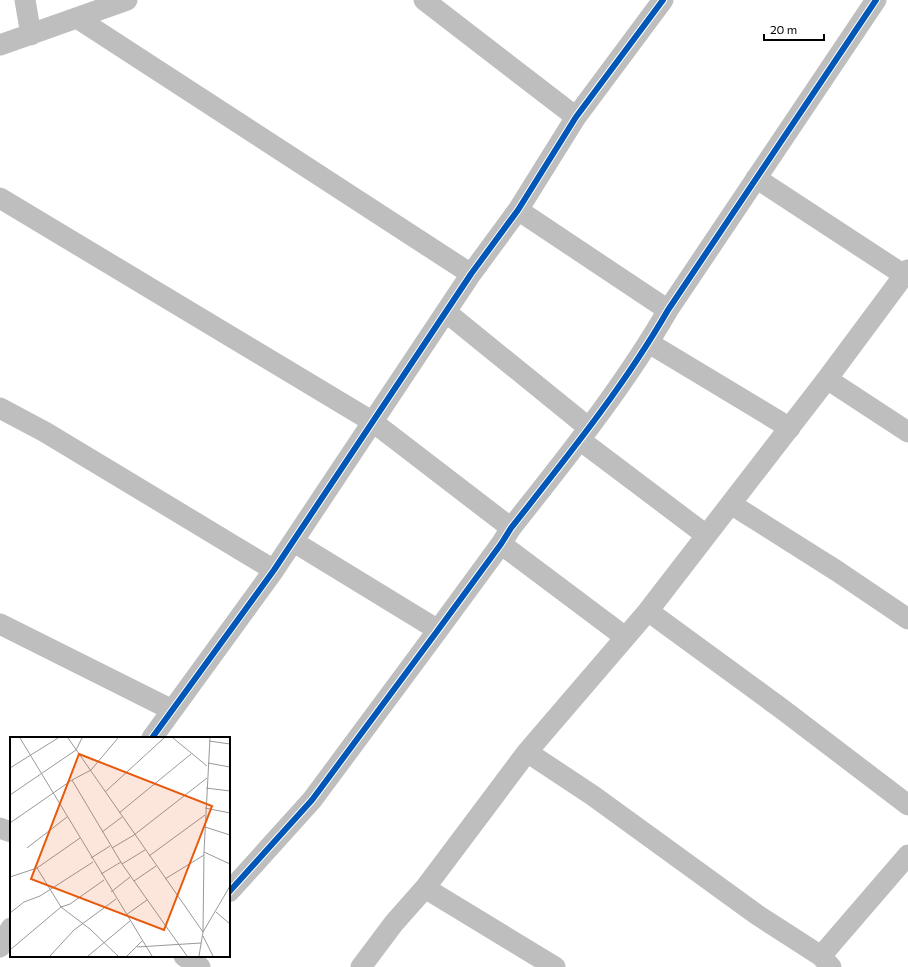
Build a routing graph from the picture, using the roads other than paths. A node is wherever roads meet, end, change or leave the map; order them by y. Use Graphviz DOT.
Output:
graph roads {
  1 [pos="25,0"];
  2 [pos="127,0"];
  3 [pos="424,0"];
  4 [pos="663,0"];
  5 [pos="876,0"];
  6 [pos="77,18"];
  7 [pos="31,35"];
  8 [pos="0,45"];
  9 [pos="576,117"];
  10 [pos="756,178"];
  11 [pos="0,198"];
  12 [pos="518,210"];
  13 [pos="906,273"];
  14 [pos="471,274"];
  15 [pos="668,310"];
  16 [pos="446,312"];
  17 [pos="649,343"];
  18 [pos="827,379"];
  19 [pos="0,408"];
  20 [pos="373,422"];
  21 [pos="790,428"];
  22 [pos="908,432"];
  23 [pos="585,434"];
  24 [pos="732,504"];
  25 [pos="706,535"];
  26 [pos="506,536"];
  27 [pos="294,542"];
  28 [pos="274,570"];
  29 [pos="648,611"];
  30 [pos="908,619"];
  31 [pos="0,624"];
  32 [pos="438,630"];
  33 [pos="625,637"];
  34 [pos="172,710"];
  35 [pos="153,737"];
  36 [pos="527,752"];
  37 [pos="908,805"];
  38 [pos="0,828"];
  39 [pos="10,832"];
  40 [pos="908,855"];
  41 [pos="425,888"];
  42 [pos="230,891"];
  43 [pos="10,930"];
  44 [pos="0,946"];
  45 [pos="185,957"];
  46 [pos="826,961"];
  47 [pos="200,967"];
  48 [pos="361,967"];
  49 [pos="555,967"];
  1 -- 7 [label="street"];
  2 -- 6 [label="street"];
  3 -- 9 [label="street"];
  4 -- 9 [label="street"];
  5 -- 10 [label="street"];
  6 -- 7 [label="street"];
  6 -- 14 [label="street"];
  7 -- 8 [label="street"];
  9 -- 12 [label="street"];
  10 -- 13 [label="street"];
  10 -- 15 [label="street"];
  11 -- 20 [label="street"];
  12 -- 14 [label="street"];
  12 -- 15 [label="street"];
  13 -- 18 [label="street"];
  14 -- 16 [label="street"];
  15 -- 17 [label="street"];
  16 -- 20 [label="street"];
  16 -- 23 [label="street"];
  17 -- 21 [label="street"];
  17 -- 23 [label="street"];
  18 -- 21 [label="street"];
  18 -- 22 [label="street"];
  19 -- 28 [label="street"];
  20 -- 26 [label="street"];
  20 -- 27 [label="street"];
  21 -- 24 [label="street"];
  23 -- 25 [label="street"];
  23 -- 26 [label="street"];
  24 -- 25 [label="street"];
  24 -- 30 [label="street"];
  25 -- 29 [label="street"];
  26 -- 32 [label="street"];
  26 -- 33 [label="street"];
  27 -- 28 [label="street"];
  27 -- 32 [label="street"];
  28 -- 34 [label="street"];
  29 -- 33 [label="street"];
  29 -- 37 [label="street"];
  31 -- 34 [label="street"];
  32 -- 42 [label="street"];
  33 -- 36 [label="street"];
  34 -- 35 [label="street"];
  36 -- 41 [label="street"];
  36 -- 46 [label="street"];
  38 -- 39 [label="street"];
  40 -- 46 [label="street"];
  41 -- 48 [label="street"];
  41 -- 49 [label="street"];
  43 -- 44 [label="street"];
  45 -- 47 [label="street"];
}
